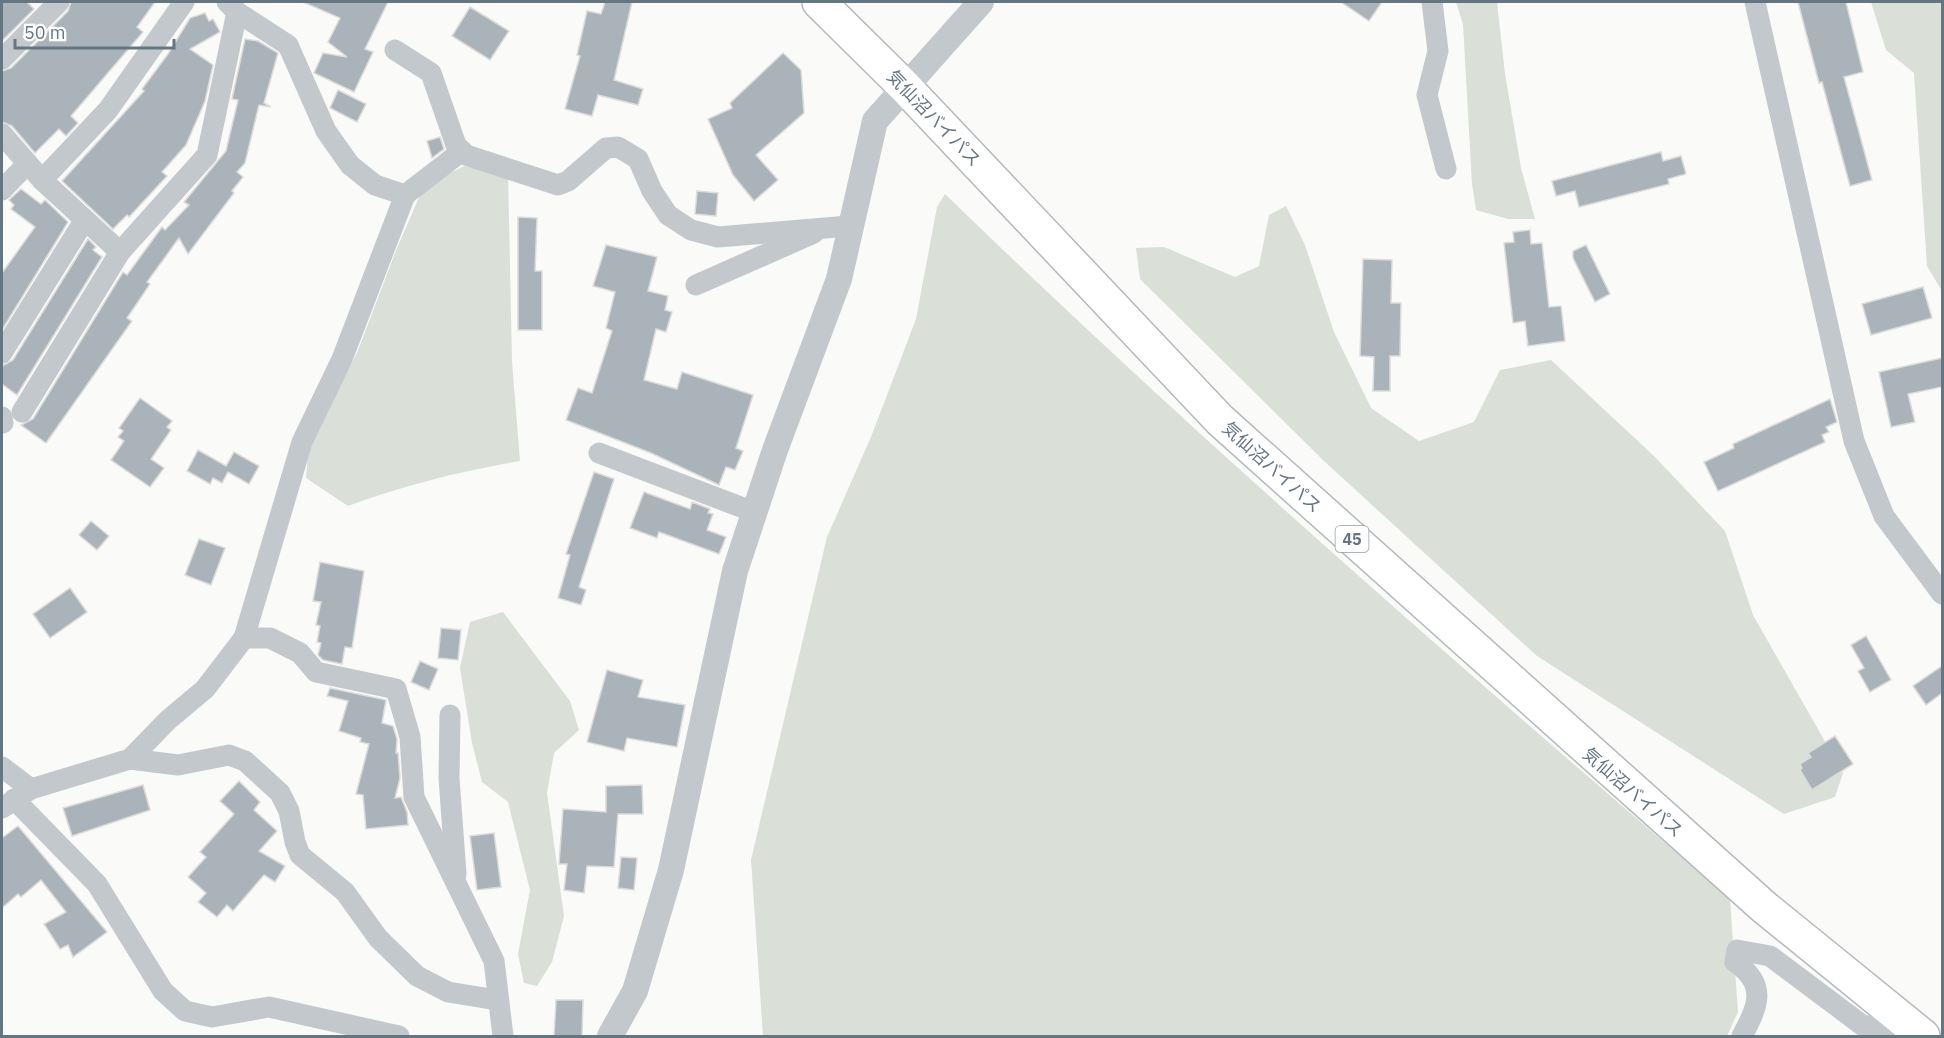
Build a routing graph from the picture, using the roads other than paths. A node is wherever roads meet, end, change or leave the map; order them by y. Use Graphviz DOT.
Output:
graph roads {
  1 [pos="59,2"];
  2 [pos="184,2"];
  3 [pos="819,2"];
  4 [pos="981,2"];
  5 [pos="1432,2"];
  6 [pos="1755,2"];
  7 [pos="231,4"];
  8 [pos="395,50"];
  9 [pos="2,59"];
  10 [pos="905,87"];
  11 [pos="2,134"];
  12 [pos="462,151"];
  13 [pos="27,164"];
  14 [pos="1446,169"];
  15 [pos="42,180"];
  16 [pos="2,190"];
  17 [pos="405,195"];
  18 [pos="84,221"];
  19 [pos="838,227"];
  20 [pos="120,252"];
  21 [pos="696,285"];
  22 [pos="2,352"];
  23 [pos="22,411"];
  24 [pos="599,453"];
  25 [pos="754,512"];
  26 [pos="1942,594"];
  27 [pos="244,638"];
  28 [pos="450,716"];
  29 [pos="130,759"];
  30 [pos="2,767"];
  31 [pos="16,798"];
  32 [pos="458,887"];
  33 [pos="497,1000"];
  34 [pos="399,1036"];
  35 [pos="503,1036"];
  36 [pos="610,1036"];
  37 [pos="1742,1036"];
  38 [pos="1923,1036"];
  1 -- 9 [label="street"];
  2 -- 15 [label="street"];
  3 -- 10 [label="highway, 気仙沼バイパス / 45"];
  4 -- 10 [label="street"];
  5 -- 14 [label="street"];
  6 -- 26 [label="street"];
  7 -- 17 [label="street"];
  7 -- 20 [label="street"];
  8 -- 12 [label="street"];
  10 -- 19 [label="street"];
  10 -- 38 [label="highway, 気仙沼バイパス / 45"];
  11 -- 13 [label="street"];
  12 -- 17 [label="street"];
  12 -- 19 [label="street"];
  13 -- 15 [label="street"];
  13 -- 16 [label="street"];
  15 -- 18 [label="street"];
  17 -- 27 [label="street"];
  18 -- 20 [label="street"];
  18 -- 22 [label="street"];
  19 -- 21 [label="street"];
  19 -- 25 [label="street"];
  20 -- 23 [label="street"];
  24 -- 25 [label="street"];
  25 -- 36 [label="street"];
  27 -- 29 [label="street"];
  27 -- 32 [label="street"];
  28 -- 32 [label="street"];
  29 -- 31 [label="street"];
  29 -- 33 [label="street"];
  30 -- 31 [label="street"];
  31 -- 34 [label="street"];
  32 -- 33 [label="street"];
  33 -- 35 [label="street"];
  37 -- 38 [label="street"];
}
